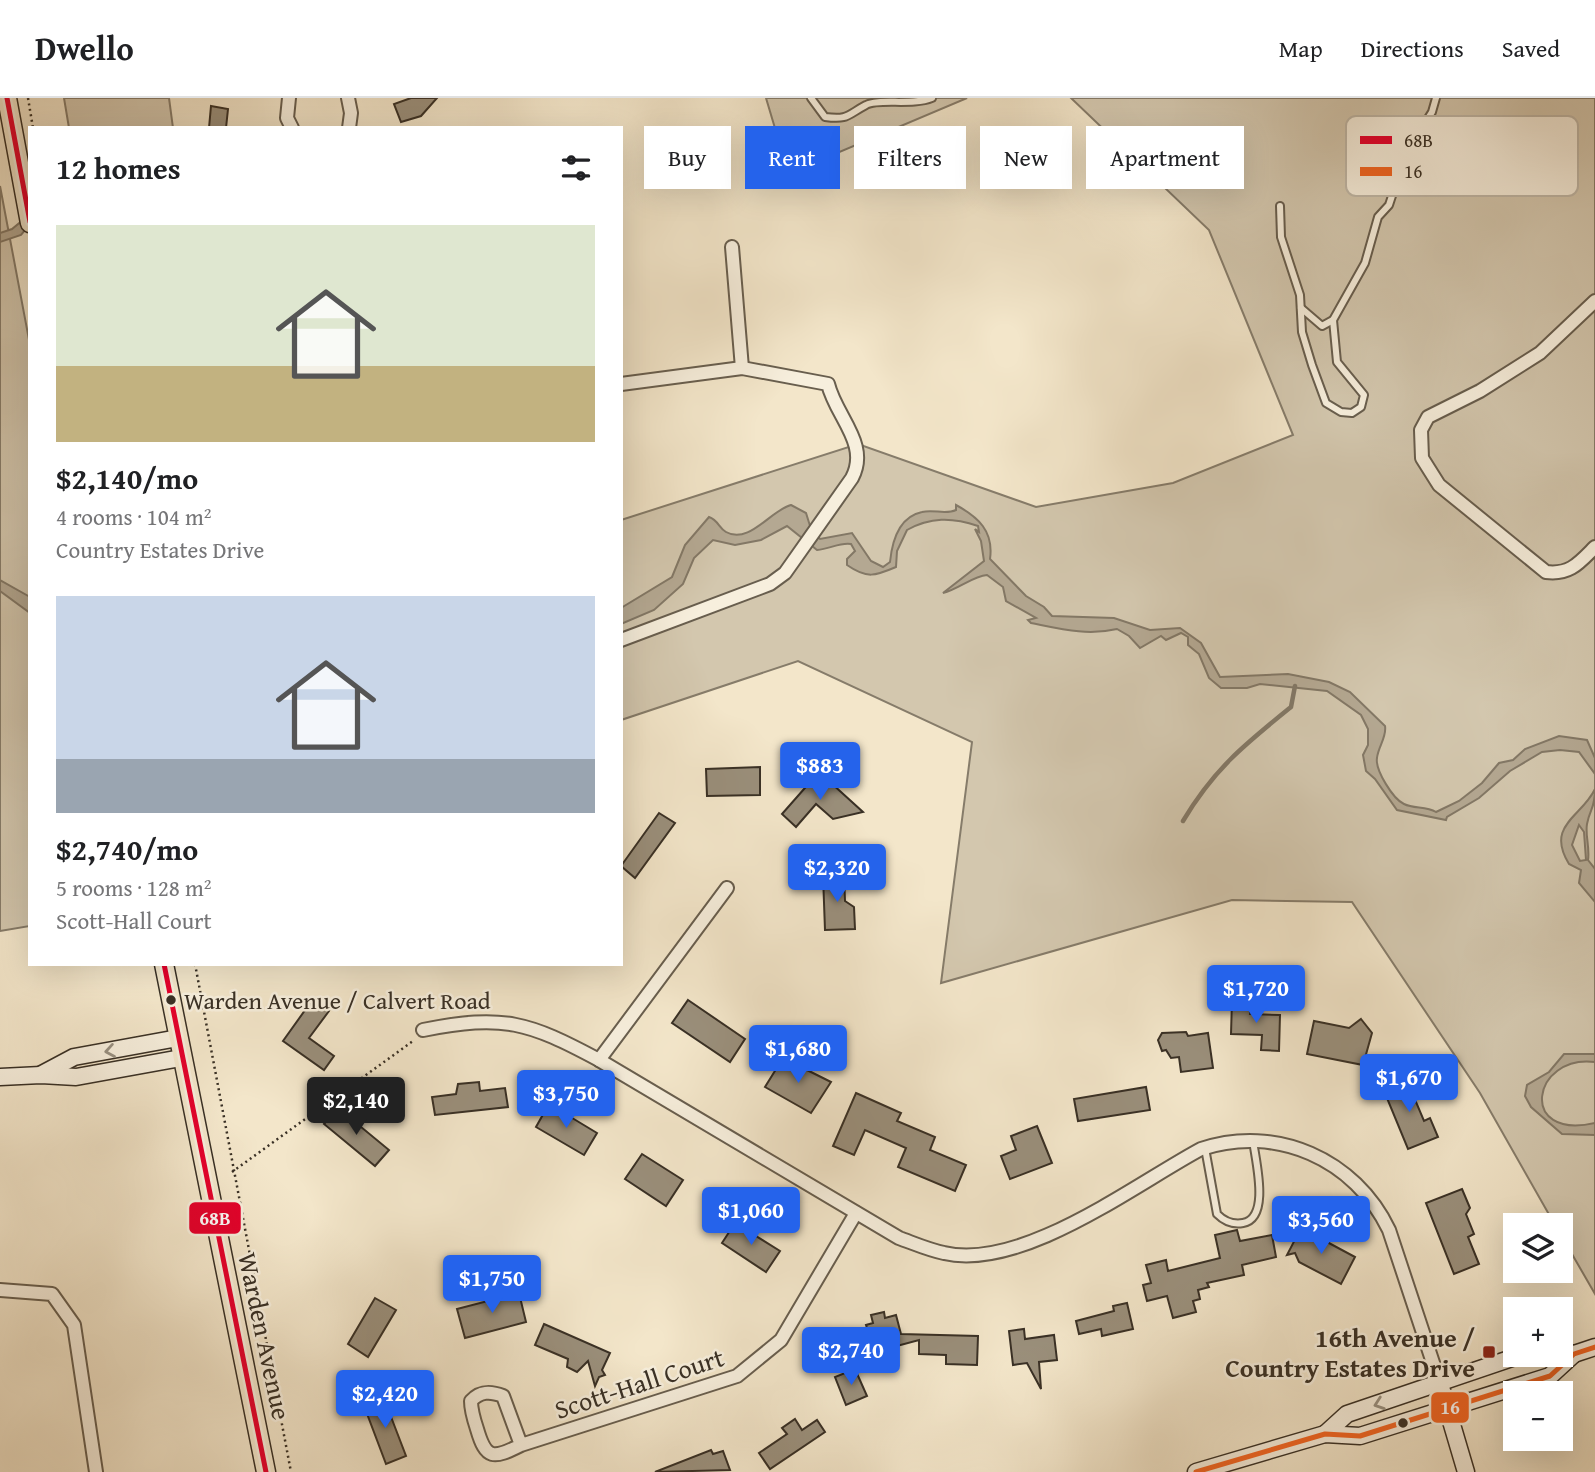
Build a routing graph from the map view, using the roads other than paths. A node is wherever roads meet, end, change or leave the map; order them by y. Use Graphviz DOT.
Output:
graph roads {
  1 [pos="7,98"];
  2 [pos="289,98"];
  3 [pos="348,98"];
  4 [pos="811,98"];
  5 [pos="933,98"];
  6 [pos="1436,98"];
  7 [pos="1429,116"];
  8 [pos="291,126"];
  9 [pos="349,126"];
  10 [pos="1392,196"];
  11 [pos="1280,206"];
  12 [pos="28,214"];
  13 [pos="732,247"];
  14 [pos="1301,308"];
  15 [pos="1592,309"];
  16 [pos="1333,320"];
  17 [pos="742,368"];
  18 [pos="623,384"];
  19 [pos="1595,547"];
  20 [pos="623,639"];
  21 [pos="727,888"];
  22 [pos="164,966"];
  23 [pos="424,1030"];
  24 [pos="178,1038"];
  25 [pos="181,1058"];
  26 [pos="599,1060"];
  27 [pos="41,1075"];
  28 [pos="0,1077"];
  29 [pos="1252,1140"];
  30 [pos="1205,1148"];
  31 [pos="856,1213"];
  32 [pos="0,1290"];
  33 [pos="1595,1347"];
  34 [pos="1573,1352"];
  35 [pos="1503,1362"];
  36 [pos="1557,1367"];
  37 [pos="1440,1384"];
  38 [pos="1446,1408"];
  39 [pos="1325,1434"];
  40 [pos="520,1445"];
  41 [pos="96,1472"];
  42 [pos="266,1472"];
  43 [pos="1196,1472"];
  44 [pos="1466,1472"];
  1 -- 12 [label="main road"];
  2 -- 8 [label="street"];
  3 -- 9 [label="street"];
  4 -- 5 [label="lane"];
  6 -- 7 [label="lane"];
  10 -- 16 [label="lane"];
  11 -- 14 [label="lane"];
  13 -- 17 [label="street"];
  14 -- 16 [label="lane"];
  14 -- 16 [label="lane"];
  15 -- 19 [label="street"];
  17 -- 18 [label="street"];
  17 -- 20 [label="street"];
  21 -- 26 [label="street"];
  22 -- 24 [label="main road, Warden Avenue"];
  23 -- 26 [label="street"];
  24 -- 25 [label="main road, Warden Avenue"];
  24 -- 27 [label="main road, one-way"];
  25 -- 27 [label="main road"];
  25 -- 42 [label="main road, Warden Avenue"];
  26 -- 31 [label="street"];
  27 -- 28 [label="main road"];
  29 -- 30 [label="street"];
  29 -- 30 [label="lane"];
  29 -- 37 [label="street"];
  30 -- 31 [label="street"];
  31 -- 40 [label="street, Scott-Hall Court"];
  32 -- 41 [label="street"];
  33 -- 34 [label="main road"];
  35 -- 37 [label="main road"];
  36 -- 38 [label="main road"];
  37 -- 38 [label="main road"];
  37 -- 39 [label="main road, one-way"];
  38 -- 39 [label="main road"];
  38 -- 44 [label="main road"];
  39 -- 43 [label="main road"];
  40 -- 40 [label="street, Scott-Hall Court"];
}
